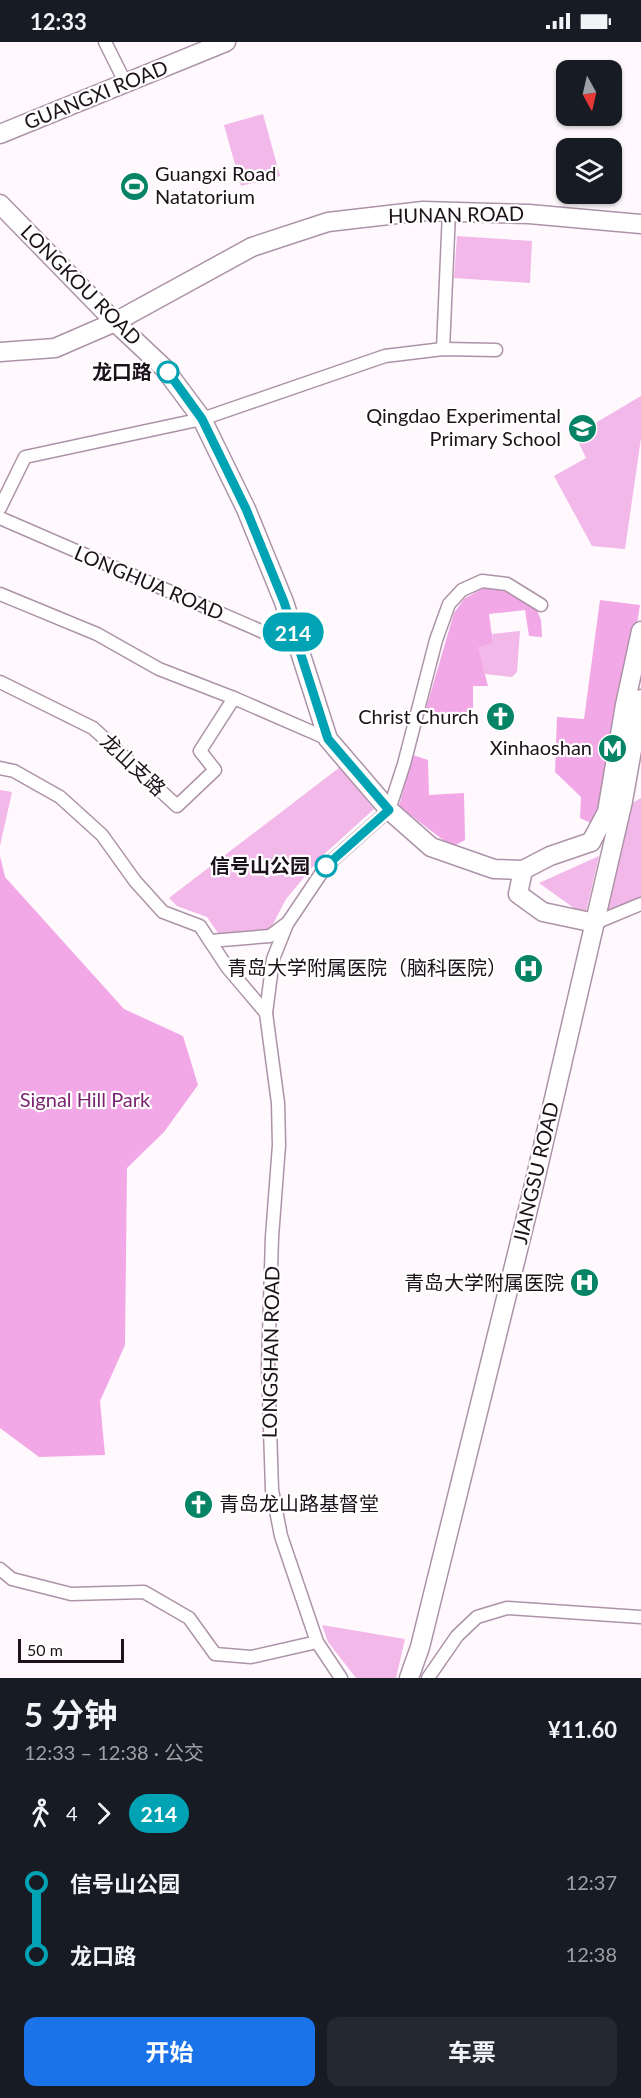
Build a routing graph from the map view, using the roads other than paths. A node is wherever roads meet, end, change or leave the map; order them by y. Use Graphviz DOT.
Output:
graph roads {
  1 [pos="105,42"];
  2 [pos="226,42"];
  3 [pos="126,84"];
  4 [pos="0,134"];
  5 [pos="0,204"];
  6 [pos="449,212"];
  7 [pos="641,224"];
  8 [pos="115,322"];
  9 [pos="443,350"];
  10 [pos="496,350"];
  11 [pos="0,352"];
  12 [pos="202,419"];
  13 [pos="0,508"];
  14 [pos="0,518"];
  15 [pos="0,594"];
  16 [pos="542,605"];
  17 [pos="641,632"];
  18 [pos="298,647"];
  19 [pos="0,682"];
  20 [pos="234,698"];
  21 [pos="637,705"];
  22 [pos="639,729"];
  23 [pos="328,739"];
  24 [pos="0,768"];
  25 [pos="641,780"];
  26 [pos="623,801"];
  27 [pos="389,810"];
  28 [pos="591,842"];
  29 [pos="608,863"];
  30 [pos="494,869"];
  31 [pos="523,870"];
  32 [pos="518,894"];
  33 [pos="641,904"];
  34 [pos="595,923"];
  35 [pos="287,924"];
  36 [pos="210,941"];
  37 [pos="266,1013"];
  38 [pos="0,1569"];
  39 [pos="641,1617"];
  40 [pos="317,1642"];
  41 [pos="341,1678"];
  42 [pos="409,1678"];
  43 [pos="428,1678"];
  1 -- 3 [label="street"];
  2 -- 3 [label="main road, GUANGXI ROAD"];
  3 -- 4 [label="main road, GUANGXI ROAD"];
  5 -- 8 [label="main road, LONGKOU ROAD"];
  6 -- 7 [label="main road, HUNAN ROAD"];
  6 -- 8 [label="main road, HUNAN ROAD"];
  6 -- 9 [label="street"];
  8 -- 11 [label="main road, HUNAN ROAD"];
  8 -- 12 [label="main road, LONGKOU ROAD"];
  9 -- 10 [label="street"];
  9 -- 12 [label="street"];
  12 -- 13 [label="street"];
  12 -- 18 [label="main road, LONGKOU ROAD"];
  14 -- 18 [label="street, LONGHUA ROAD"];
  15 -- 20 [label="street"];
  16 -- 27 [label="street"];
  17 -- 21 [label="main road, JIANGSU ROAD"];
  18 -- 23 [label="main road, LONGKOU ROAD"];
  19 -- 20 [label="street, 龙山支路"];
  20 -- 23 [label="street"];
  21 -- 22 [label="main road, JIANGSU ROAD"];
  21 -- 28 [label="main road, JIANGSU ROAD"];
  22 -- 26 [label="main road, JIANGSU ROAD"];
  23 -- 27 [label="main road, LONGKOU ROAD"];
  24 -- 36 [label="street"];
  25 -- 26 [label="main road"];
  26 -- 28 [label="main road"];
  26 -- 29 [label="main road, JIANGSU ROAD"];
  27 -- 30 [label="main road"];
  27 -- 35 [label="street, LONGSHAN ROAD"];
  28 -- 29 [label="main road"];
  28 -- 31 [label="main road"];
  29 -- 34 [label="main road, JIANGSU ROAD"];
  30 -- 31 [label="main road"];
  30 -- 32 [label="main road"];
  31 -- 32 [label="main road"];
  32 -- 34 [label="main road"];
  33 -- 34 [label="street"];
  34 -- 42 [label="main road, JIANGSU ROAD"];
  35 -- 36 [label="street"];
  35 -- 37 [label="street, LONGSHAN ROAD"];
  36 -- 37 [label="street"];
  37 -- 40 [label="street, LONGSHAN ROAD"];
  38 -- 40 [label="street"];
  39 -- 43 [label="street"];
  40 -- 41 [label="street, LONGSHAN ROAD"];
}
